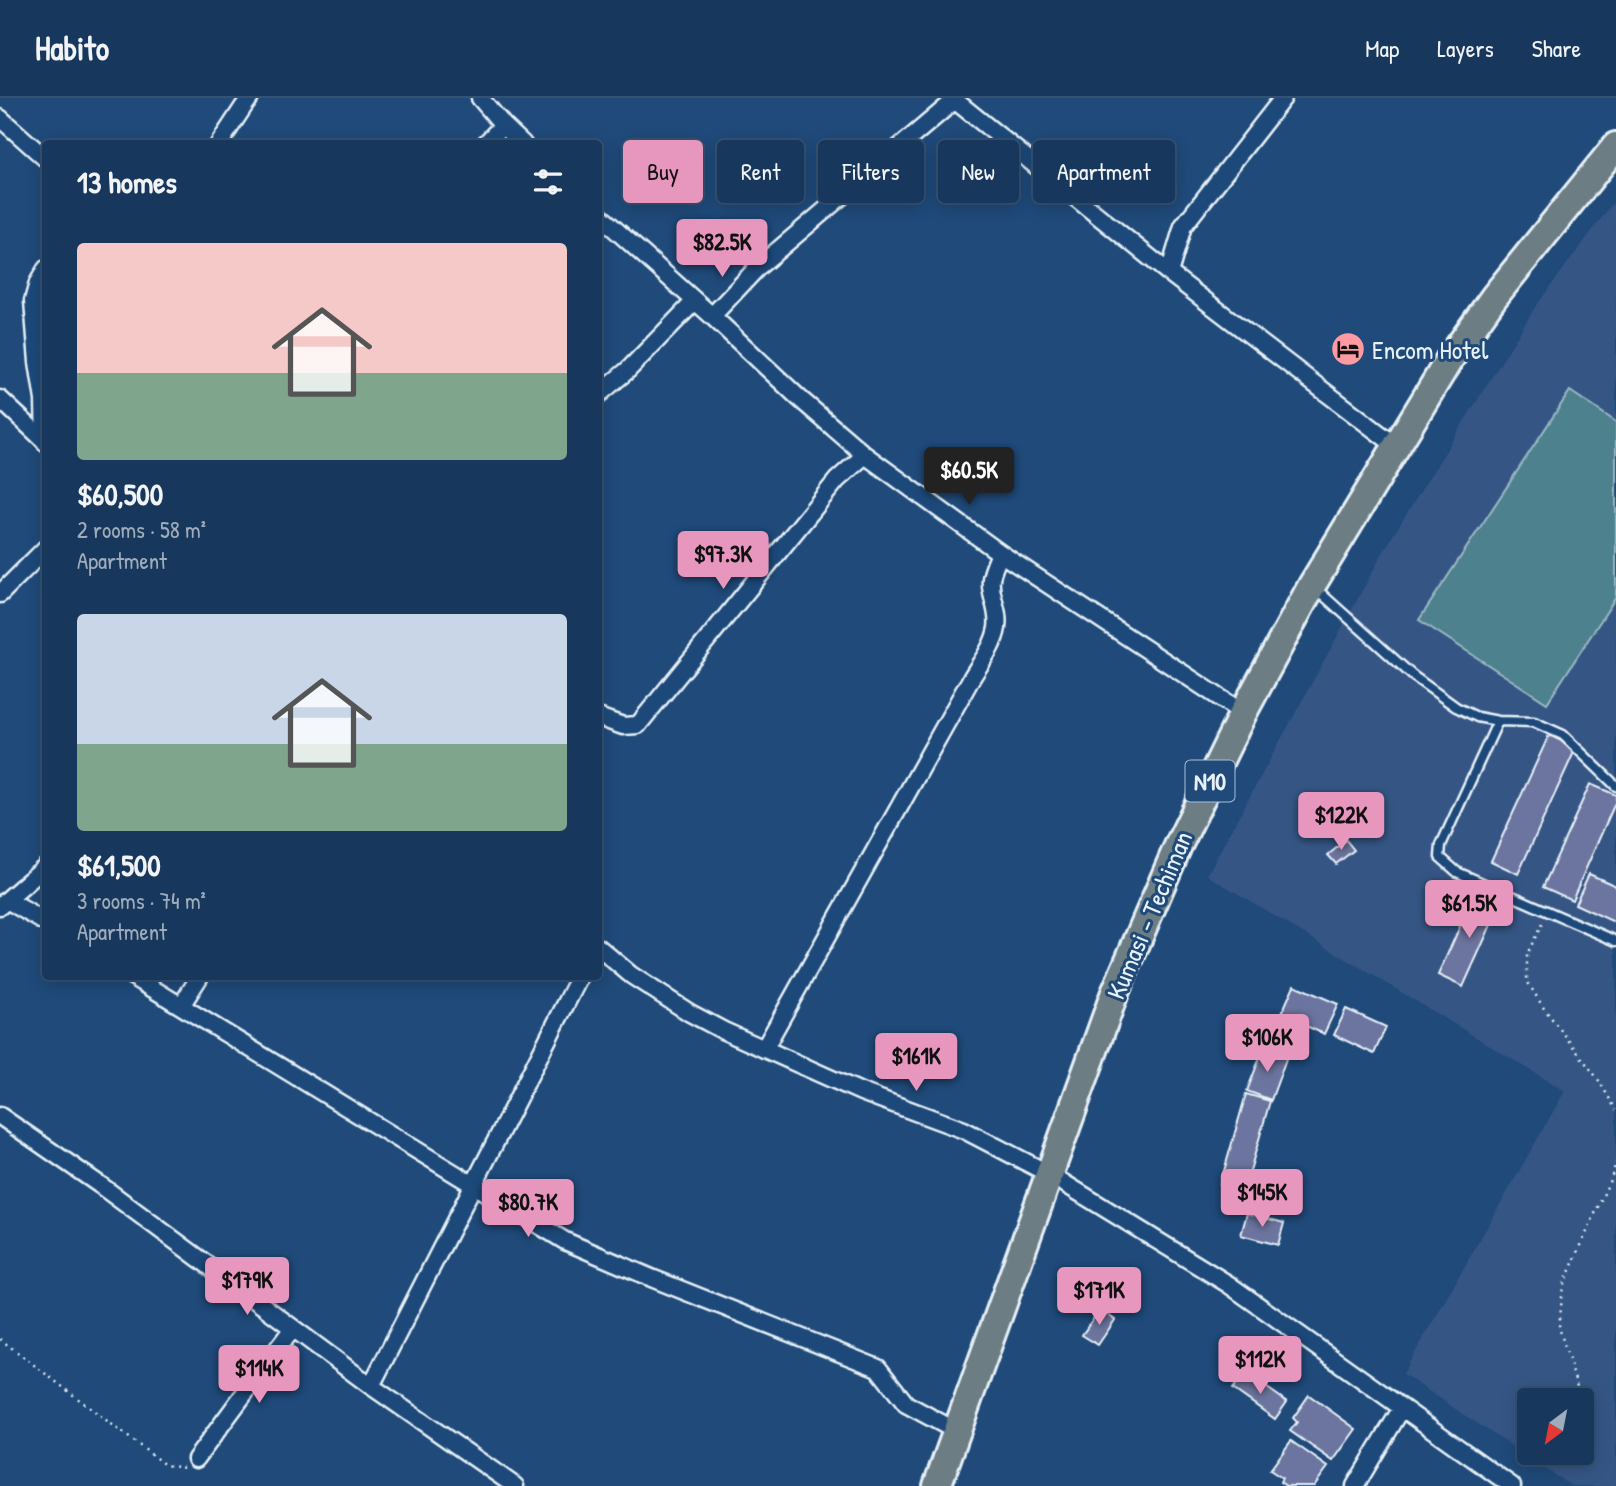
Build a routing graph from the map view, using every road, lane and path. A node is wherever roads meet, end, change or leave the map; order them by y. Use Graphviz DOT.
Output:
graph roads {
  1 [pos="480,98"];
  2 [pos="1283,98"];
  3 [pos="954,99"];
  4 [pos="242,101"];
  5 [pos="0,118"];
  6 [pos="503,125"];
  7 [pos="221,140"];
  8 [pos="489,140"];
  9 [pos="519,140"];
  10 [pos="1615,147"];
  11 [pos="42,155"];
  12 [pos="602,218"];
  13 [pos="1169,273"];
  14 [pos="42,276"];
  15 [pos="694,302"];
  16 [pos="712,316"];
  17 [pos="42,387"];
  18 [pos="602,392"];
  19 [pos="0,399"];
  20 [pos="42,439"];
  21 [pos="1396,446"];
  22 [pos="865,455"];
  23 [pos="42,552"];
  24 [pos="1000,553"];
  25 [pos="1312,584"];
  26 [pos="0,594"];
  27 [pos="1243,713"];
  28 [pos="602,718"];
  29 [pos="1498,721"];
  30 [pos="1616,786"];
  31 [pos="42,869"];
  32 [pos="3,903"];
  33 [pos="1548,911"];
  34 [pos="42,921"];
  35 [pos="1616,941"];
  36 [pos="602,950"];
  37 [pos="139,980"];
  38 [pos="197,980"];
  39 [pos="578,980"];
  40 [pos="181,1006"];
  41 [pos="764,1049"];
  42 [pos="1616,1110"];
  43 [pos="0,1116"];
  44 [pos="1616,1162"];
  45 [pos="1049,1174"];
  46 [pos="474,1184"];
  47 [pos="293,1328"];
  48 [pos="0,1339"];
  49 [pos="371,1386"];
  50 [pos="1577,1388"];
  51 [pos="1402,1408"];
  52 [pos="956,1431"];
  53 [pos="195,1459"];
  54 [pos="515,1486"];
  55 [pos="937,1486"];
  56 [pos="1355,1486"];
  57 [pos="1512,1486"];
  1 -- 6 [label="street"];
  2 -- 13 [label="street"];
  3 -- 13 [label="street"];
  3 -- 16 [label="street"];
  4 -- 7 [label="street"];
  5 -- 11 [label="street"];
  6 -- 8 [label="street"];
  6 -- 9 [label="street"];
  10 -- 21 [label="highway, Kumasi - Techiman / N10"];
  12 -- 15 [label="street"];
  13 -- 21 [label="street"];
  14 -- 17 [label="street"];
  15 -- 16 [label="street"];
  15 -- 18 [label="street"];
  16 -- 22 [label="street"];
  19 -- 20 [label="street"];
  21 -- 25 [label="highway, Kumasi - Techiman / N10"];
  22 -- 24 [label="street"];
  22 -- 28 [label="street"];
  23 -- 26 [label="street"];
  24 -- 27 [label="street"];
  24 -- 41 [label="street"];
  25 -- 27 [label="highway, Kumasi - Techiman / N10"];
  25 -- 29 [label="lane"];
  27 -- 45 [label="highway, Kumasi - Techiman / N10"];
  29 -- 30 [label="lane"];
  29 -- 33 [label="lane"];
  31 -- 32 [label="street"];
  32 -- 34 [label="street"];
  33 -- 35 [label="lane"];
  33 -- 42 [label="path"];
  36 -- 41 [label="street"];
  37 -- 40 [label="street"];
  38 -- 40 [label="street"];
  39 -- 46 [label="street"];
  40 -- 46 [label="street"];
  41 -- 45 [label="street"];
  43 -- 47 [label="street"];
  44 -- 50 [label="path"];
  45 -- 51 [label="street"];
  45 -- 52 [label="highway, Kumasi - Techiman / N10"];
  46 -- 49 [label="street"];
  46 -- 52 [label="street"];
  47 -- 49 [label="street"];
  47 -- 53 [label="street"];
  48 -- 53 [label="path"];
  49 -- 54 [label="street"];
  51 -- 56 [label="street"];
  51 -- 57 [label="street"];
  52 -- 55 [label="highway, Kumasi - Techiman / N10"];
}
